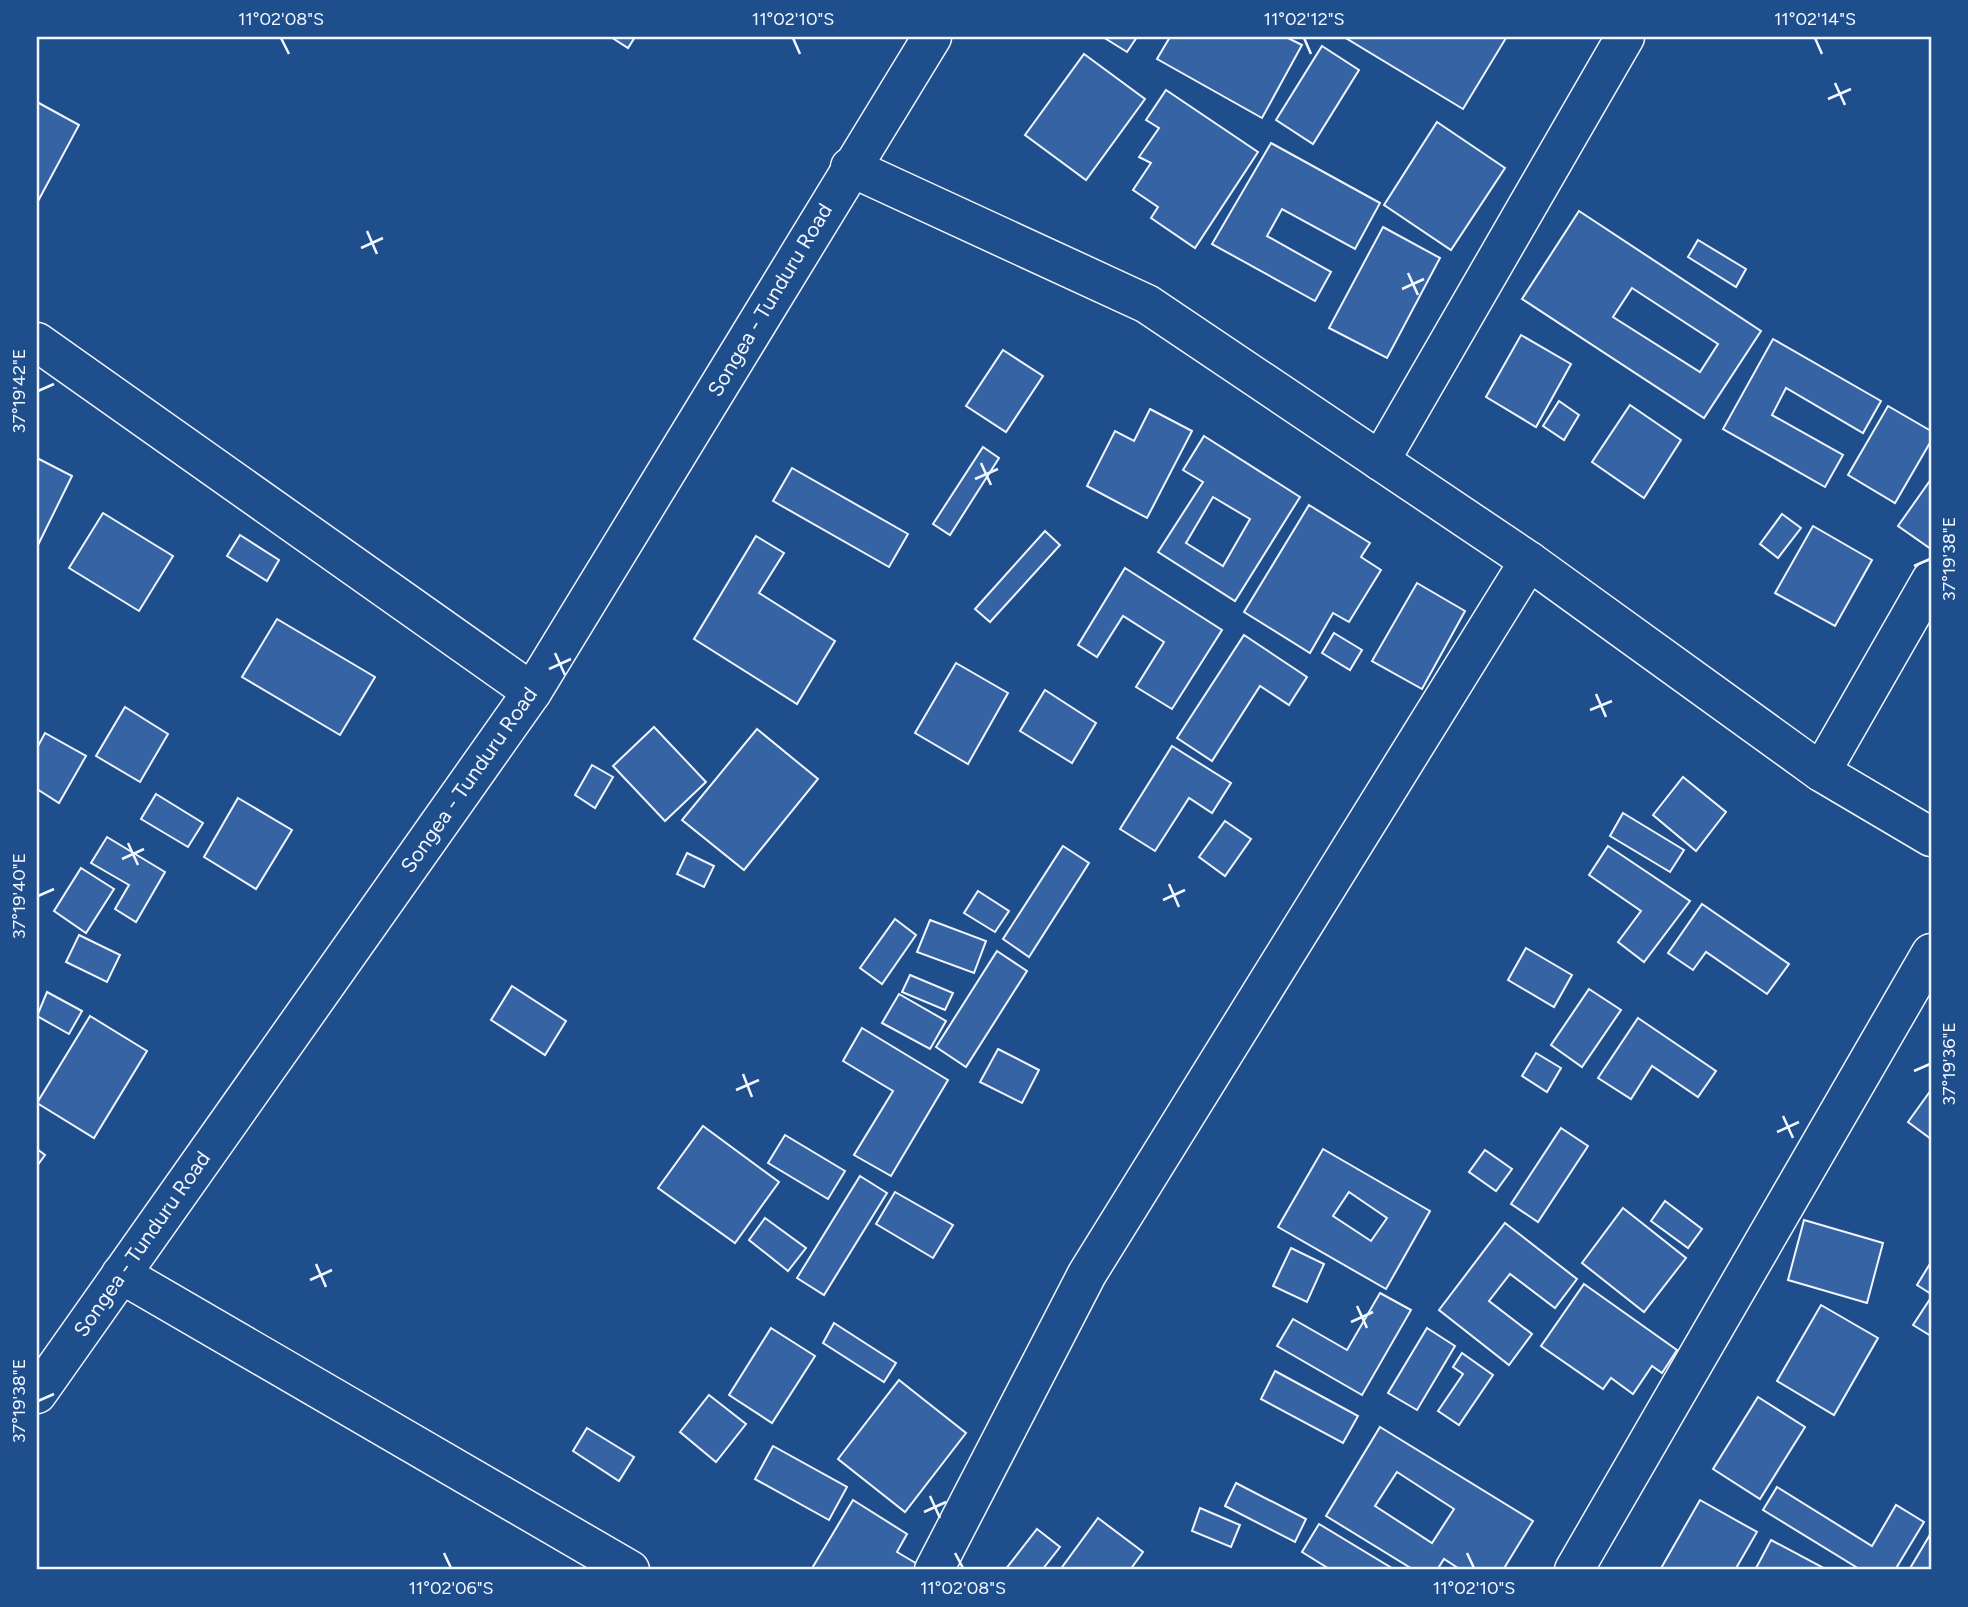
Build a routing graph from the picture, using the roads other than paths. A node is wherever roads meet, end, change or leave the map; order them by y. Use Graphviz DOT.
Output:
graph roads {
  1 [pos="932,37"];
  2 [pos="1625,37"];
  3 [pos="850,167"];
  4 [pos="38,346"];
  5 [pos="1380,461"];
  6 [pos="1529,562"];
  7 [pos="1931,580"];
  8 [pos="532,692"];
  9 [pos="1821,772"];
  10 [pos="1931,836"];
  11 [pos="1931,953"];
  12 [pos="121,1274"];
  13 [pos="37,1394"];
  14 [pos="630,1570"];
  15 [pos="934,1570"];
  16 [pos="1574,1570"];
  1 -- 3 [label="main road, Songea - Tunduru Road"];
  2 -- 5 [label="main road"];
  3 -- 5 [label="main road"];
  3 -- 8 [label="main road, Songea - Tunduru Road"];
  4 -- 8 [label="main road"];
  5 -- 6 [label="main road"];
  6 -- 9 [label="main road"];
  6 -- 15 [label="main road"];
  7 -- 9 [label="main road"];
  8 -- 12 [label="main road, Songea - Tunduru Road"];
  9 -- 10 [label="main road"];
  11 -- 16 [label="main road"];
  12 -- 13 [label="main road, Songea - Tunduru Road"];
  12 -- 14 [label="main road"];
}
